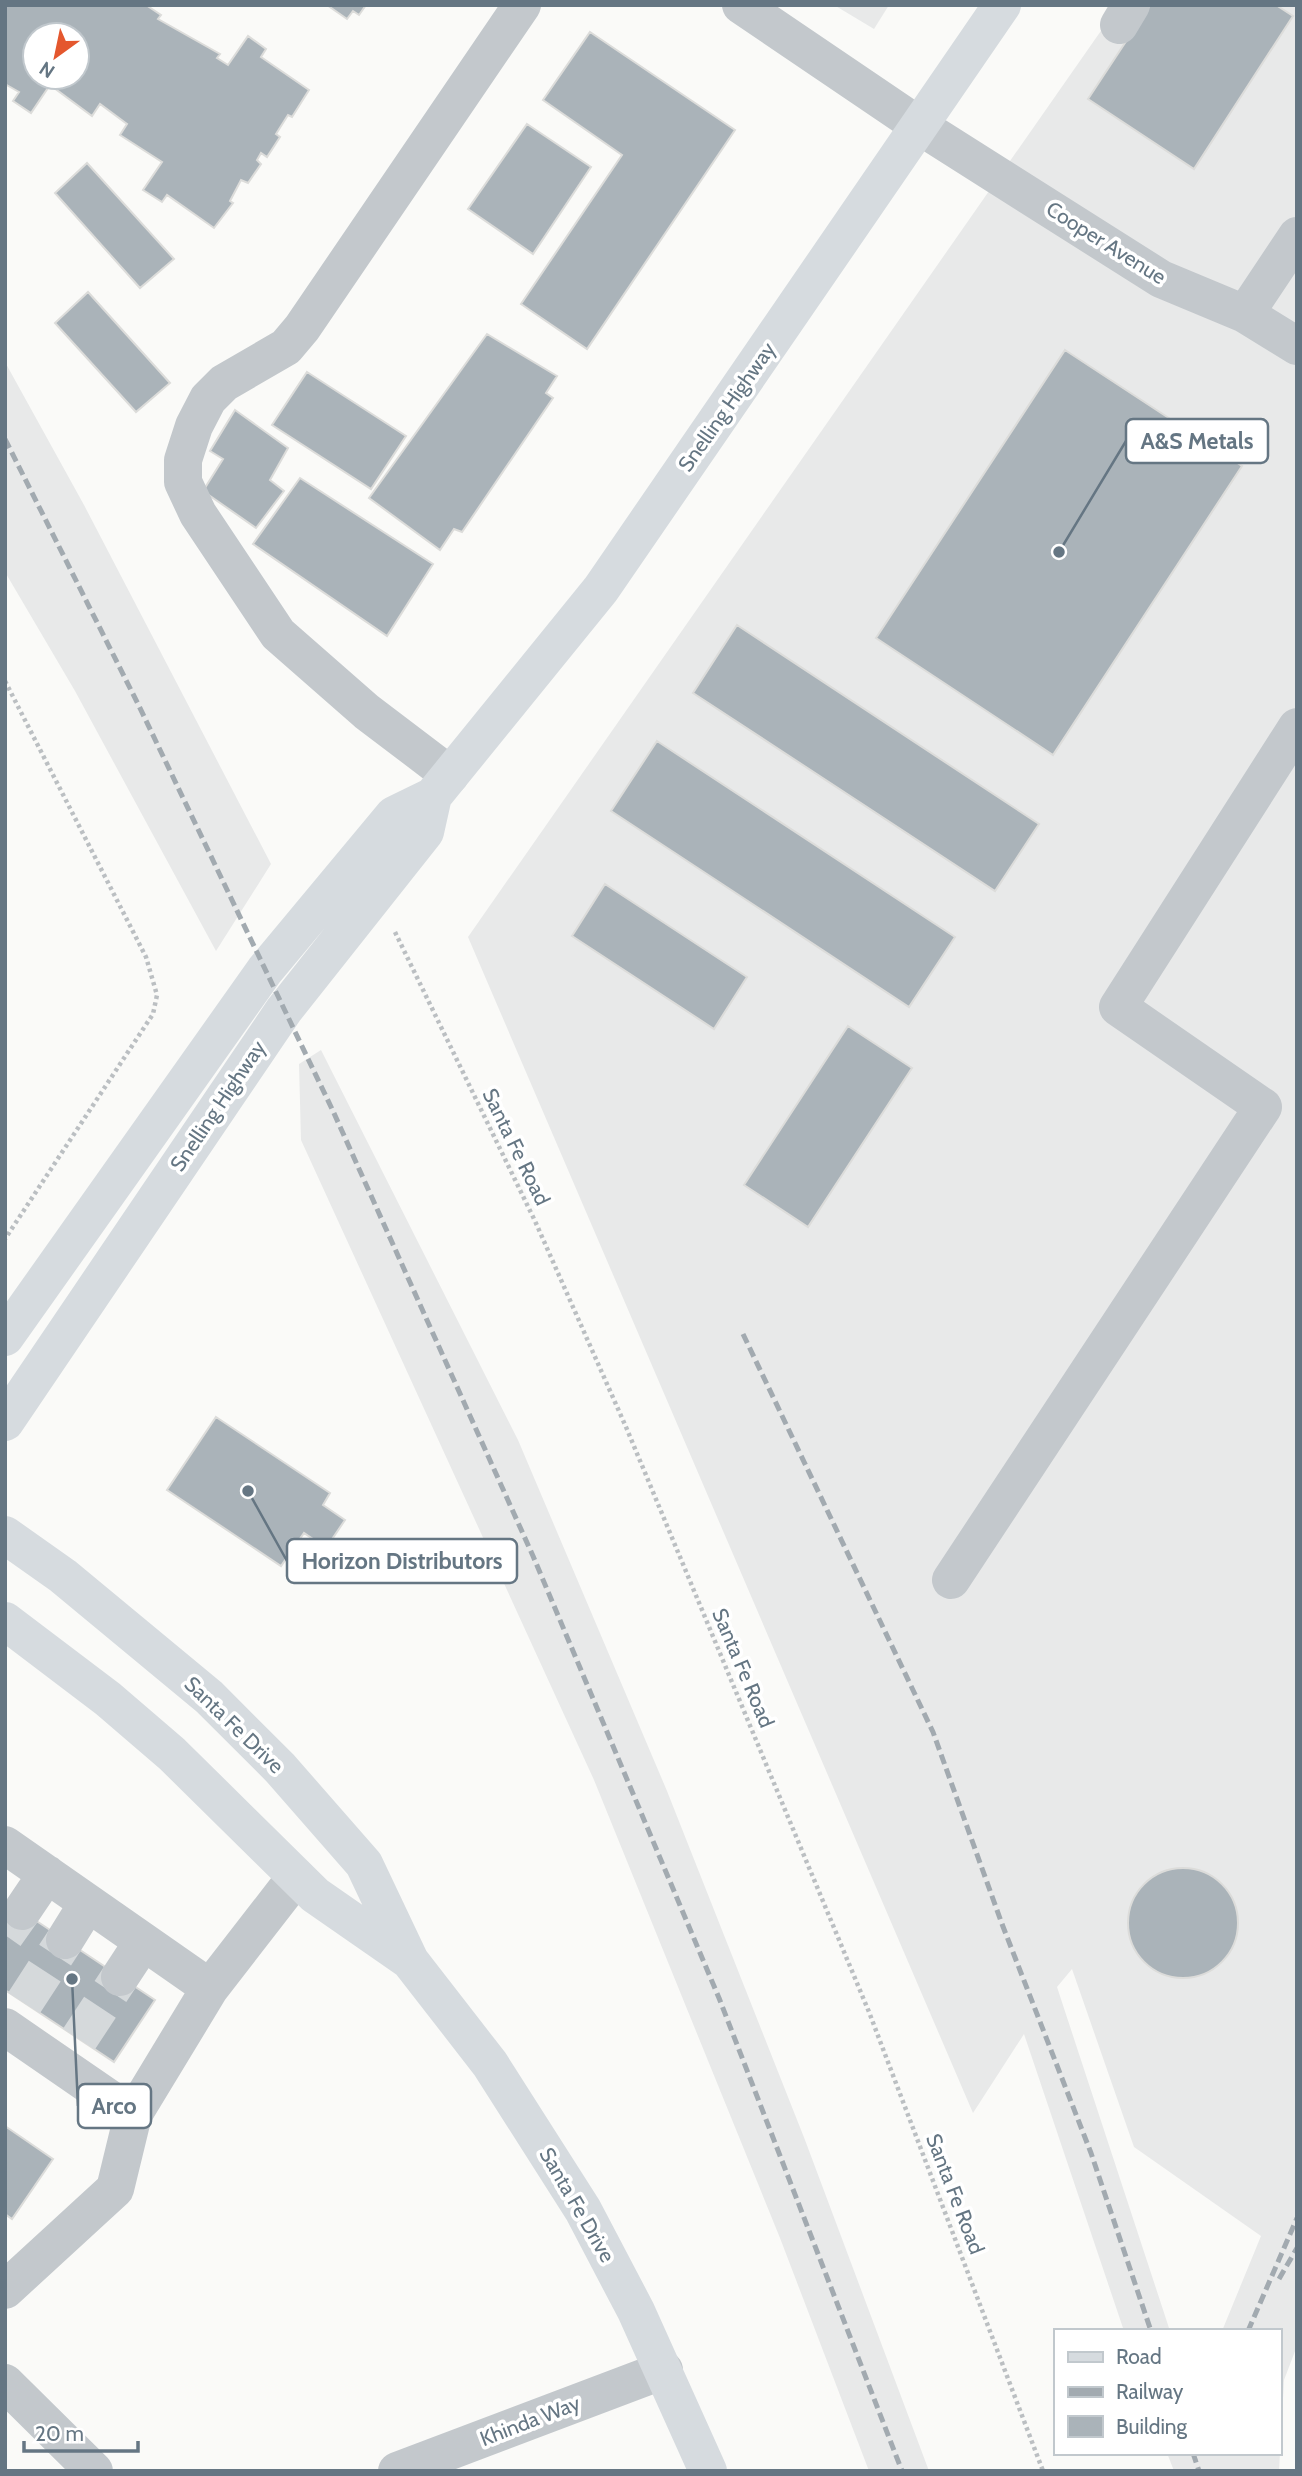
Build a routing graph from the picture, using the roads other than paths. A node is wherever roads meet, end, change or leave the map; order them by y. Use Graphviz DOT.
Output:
graph roads {
  1 [pos="522,5"];
  2 [pos="741,5"];
  3 [pos="1002,5"];
  4 [pos="921,127"];
  5 [pos="1297,236"];
  6 [pos="1245,314"];
  7 [pos="1297,346"];
  8 [pos="1297,727"];
  9 [pos="441,785"];
  10 [pos="5,1337"];
  11 [pos="5,1422"];
  12 [pos="5,1535"];
  13 [pos="951,1580"];
  14 [pos="5,1621"];
  15 [pos="5,1845"];
  16 [pos="47,1874"];
  17 [pos="296,1877"];
  18 [pos="88,1903"];
  19 [pos="22,1911"];
  20 [pos="65,1940"];
  21 [pos="143,1942"];
  22 [pos="410,1961"];
  23 [pos="120,1976"];
  24 [pos="210,1988"];
  25 [pos="12,2019"];
  26 [pos="133,2115"];
  27 [pos="5,2290"];
  28 [pos="664,2370"];
  29 [pos="5,2382"];
  30 [pos="94,2471"];
  31 [pos="397,2471"];
  32 [pos="708,2471"];
  1 -- 9 [label="street"];
  2 -- 4 [label="street, Cooper Avenue"];
  3 -- 4 [label="main road, Snelling Highway"];
  4 -- 6 [label="street, Cooper Avenue"];
  4 -- 9 [label="main road, Snelling Highway"];
  5 -- 6 [label="street"];
  6 -- 7 [label="street, Cooper Avenue"];
  8 -- 13 [label="street"];
  9 -- 10 [label="main road, Snelling Highway"];
  9 -- 11 [label="main road, Snelling Highway"];
  12 -- 22 [label="main road, Santa Fe Drive"];
  14 -- 17 [label="main road, Santa Fe Drive"];
  15 -- 16 [label="street"];
  16 -- 18 [label="street"];
  16 -- 19 [label="street"];
  17 -- 22 [label="main road, Santa Fe Drive"];
  17 -- 24 [label="street"];
  18 -- 20 [label="street"];
  18 -- 21 [label="street"];
  21 -- 23 [label="street"];
  21 -- 24 [label="street"];
  22 -- 28 [label="main road, Santa Fe Drive"];
  24 -- 26 [label="street"];
  25 -- 26 [label="street"];
  26 -- 27 [label="street"];
  28 -- 31 [label="street, Khinda Way"];
  28 -- 32 [label="main road, Santa Fe Drive"];
  29 -- 30 [label="street"];
}
